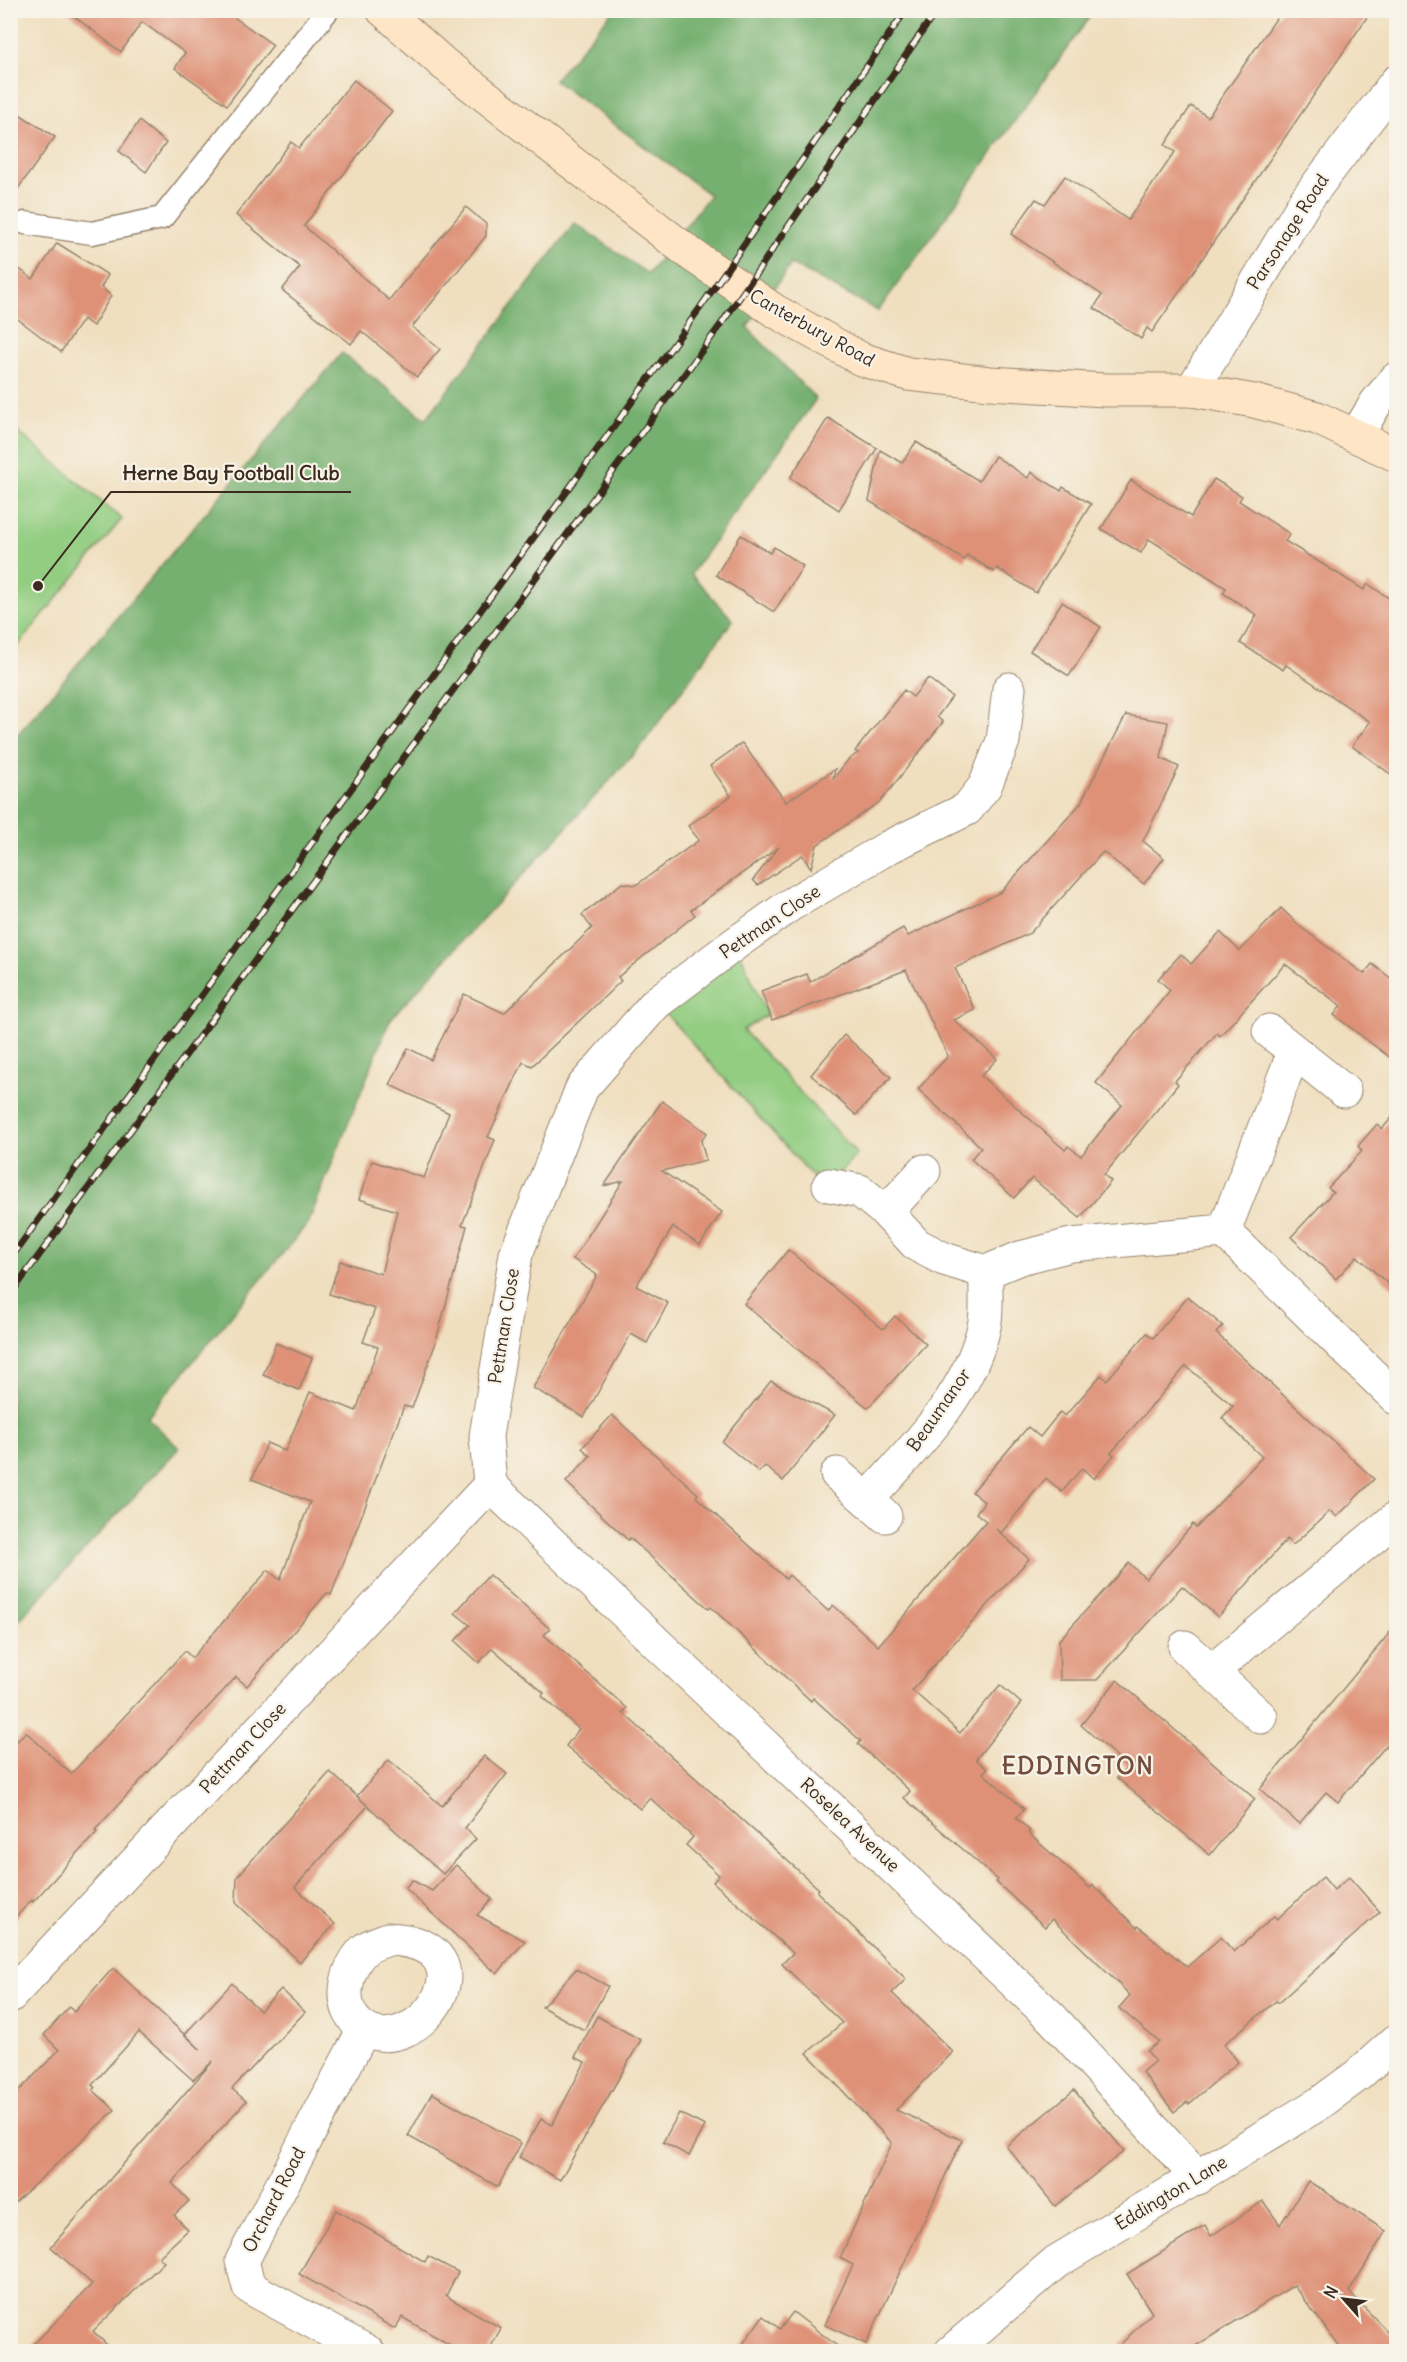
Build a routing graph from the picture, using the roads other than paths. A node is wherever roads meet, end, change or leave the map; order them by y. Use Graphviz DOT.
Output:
graph roads {
  1 [pos="328,10"];
  2 [pos="383,10"];
  3 [pos="1396,82"];
  4 [pos="25,223"];
  5 [pos="1396,379"];
  6 [pos="1192,390"];
  7 [pos="1357,434"];
  8 [pos="1396,455"];
  9 [pos="1010,689"];
  10 [pos="1344,1091"];
  11 [pos="924,1171"];
  12 [pos="829,1185"];
  13 [pos="886,1212"];
  14 [pos="1224,1231"];
  15 [pos="986,1272"];
  16 [pos="1396,1398"];
  17 [pos="837,1474"];
  18 [pos="490,1485"];
  19 [pos="1396,1518"];
  20 [pos="1185,1647"];
  21 [pos="1212,1671"];
  22 [pos="1262,1717"];
  23 [pos="10,1996"];
  24 [pos="364,2029"];
  25 [pos="1396,2041"];
  26 [pos="1197,2178"];
  27 [pos="368,2352"];
  28 [pos="951,2352"];
  1 -- 4 [label="lane"];
  2 -- 6 [label="main road, Canterbury Road"];
  3 -- 6 [label="street, Parsonage Road"];
  5 -- 7 [label="street"];
  6 -- 7 [label="main road, Canterbury Road"];
  7 -- 8 [label="main road, Canterbury Road"];
  9 -- 18 [label="street, Pettman Close"];
  10 -- 14 [label="street"];
  11 -- 13 [label="street"];
  12 -- 13 [label="street"];
  13 -- 15 [label="street"];
  14 -- 15 [label="street"];
  14 -- 16 [label="street"];
  15 -- 17 [label="street, Beaumanor"];
  18 -- 23 [label="street, Pettman Close"];
  18 -- 26 [label="street, Roselea Avenue"];
  19 -- 21 [label="street"];
  20 -- 21 [label="street"];
  21 -- 22 [label="street"];
  24 -- 27 [label="street, Orchard Road"];
  25 -- 26 [label="street, Eddington Lane"];
  26 -- 28 [label="street, Eddington Lane"];
}
